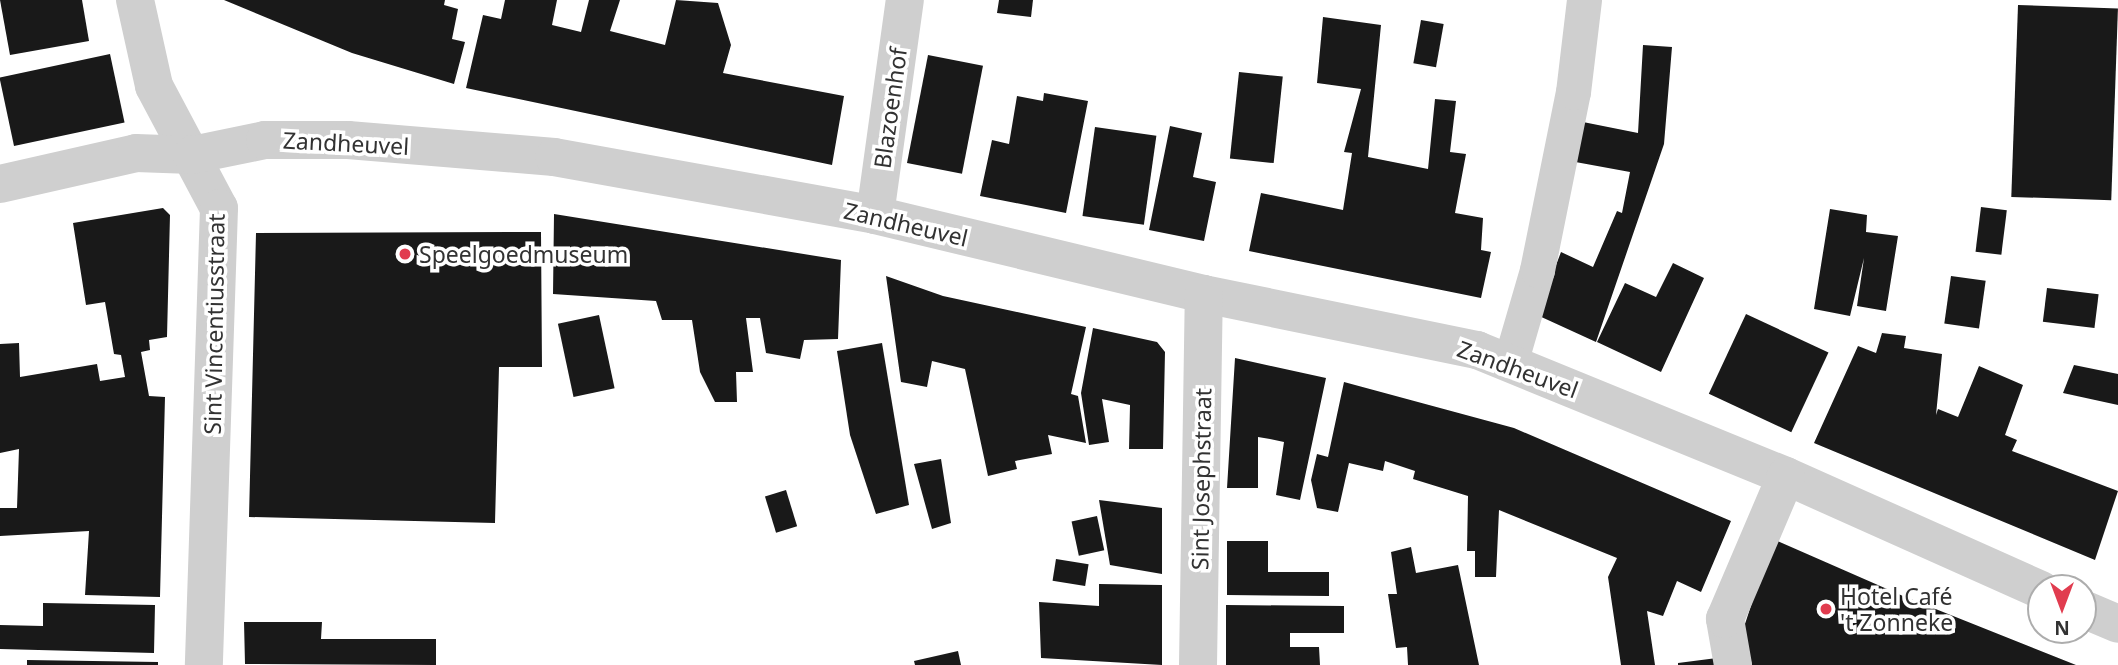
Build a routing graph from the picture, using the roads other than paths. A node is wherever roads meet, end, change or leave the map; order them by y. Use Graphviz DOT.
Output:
graph roads {
  1 [pos="135,0"];
  2 [pos="905,0"];
  3 [pos="1584,0"];
  4 [pos="192,155"];
  5 [pos="0,184"];
  6 [pos="875,215"];
  7 [pos="1204,293"];
  8 [pos="1510,363"];
  9 [pos="1786,476"];
  10 [pos="2027,584"];
  11 [pos="2097,615"];
  12 [pos="2118,624"];
  13 [pos="204,665"];
  14 [pos="1198,665"];
  15 [pos="1733,665"];
  1 -- 4 [label="street, Sint Vincentiusstraat"];
  2 -- 6 [label="street, Blazoenhof"];
  3 -- 8 [label="lane"];
  4 -- 5 [label="street, Zandheuvel"];
  4 -- 6 [label="street, Zandheuvel"];
  4 -- 13 [label="street, Sint Vincentiusstraat"];
  6 -- 7 [label="street, Zandheuvel"];
  7 -- 8 [label="street, Zandheuvel"];
  7 -- 14 [label="street, Sint Josephstraat"];
  8 -- 9 [label="street, Zandheuvel"];
  9 -- 10 [label="street, Zandheuvel"];
  9 -- 15 [label="street"];
  11 -- 12 [label="street"];
}
